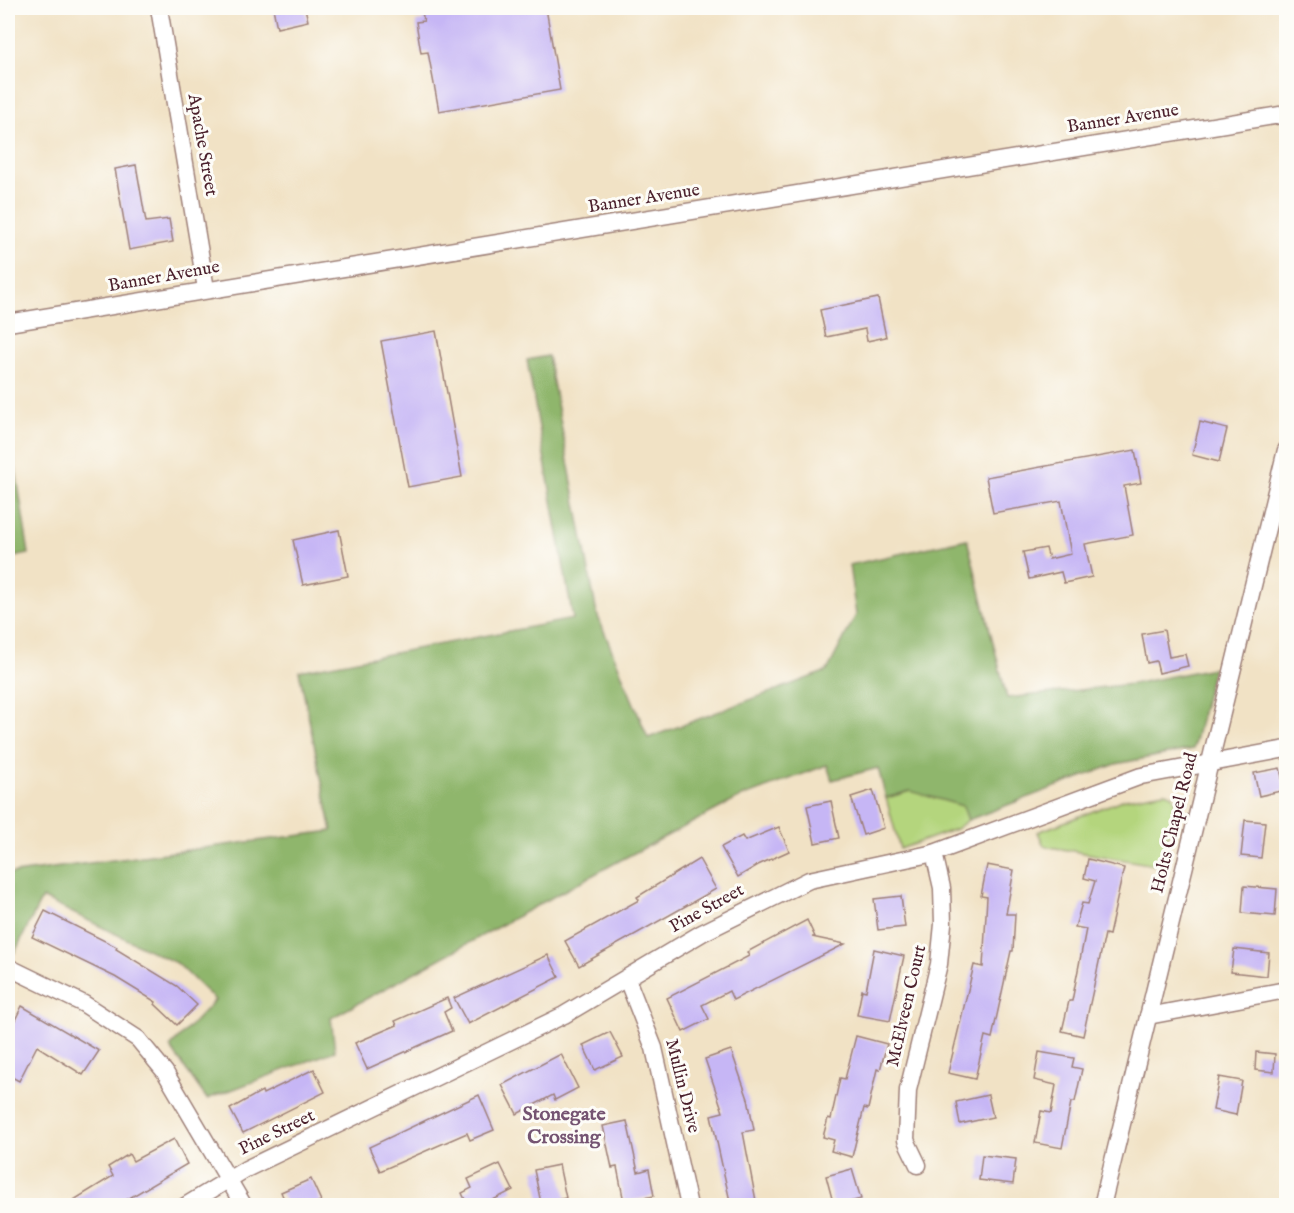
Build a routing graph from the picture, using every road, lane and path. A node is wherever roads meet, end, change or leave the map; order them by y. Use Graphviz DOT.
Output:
graph roads {
  1 [pos="159,8"];
  2 [pos="1287,114"];
  3 [pos="206,289"];
  4 [pos="8,323"];
  5 [pos="1287,450"];
  6 [pos="1287,749"];
  7 [pos="1210,764"];
  8 [pos="934,854"];
  9 [pos="8,967"];
  10 [pos="627,979"];
  11 [pos="1287,990"];
  12 [pos="1148,1016"];
  13 [pos="918,1165"];
  14 [pos="230,1179"];
  15 [pos="185,1206"];
  16 [pos="244,1206"];
  17 [pos="690,1206"];
  18 [pos="1102,1206"];
  1 -- 3 [label="street, Apache Street"];
  2 -- 3 [label="street, Banner Avenue"];
  3 -- 4 [label="street, Banner Avenue"];
  5 -- 7 [label="street, Holts Chapel Road"];
  6 -- 7 [label="street, Pine Street"];
  7 -- 8 [label="street, Pine Street"];
  7 -- 12 [label="street, Holts Chapel Road"];
  8 -- 10 [label="street, Pine Street"];
  8 -- 13 [label="street, McElveen Court"];
  9 -- 14 [label="street"];
  10 -- 14 [label="street, Pine Street"];
  10 -- 17 [label="street, Mullin Drive"];
  11 -- 12 [label="street"];
  12 -- 18 [label="street, Holts Chapel Road"];
  14 -- 15 [label="street, Pine Street"];
  14 -- 16 [label="street"];
}
